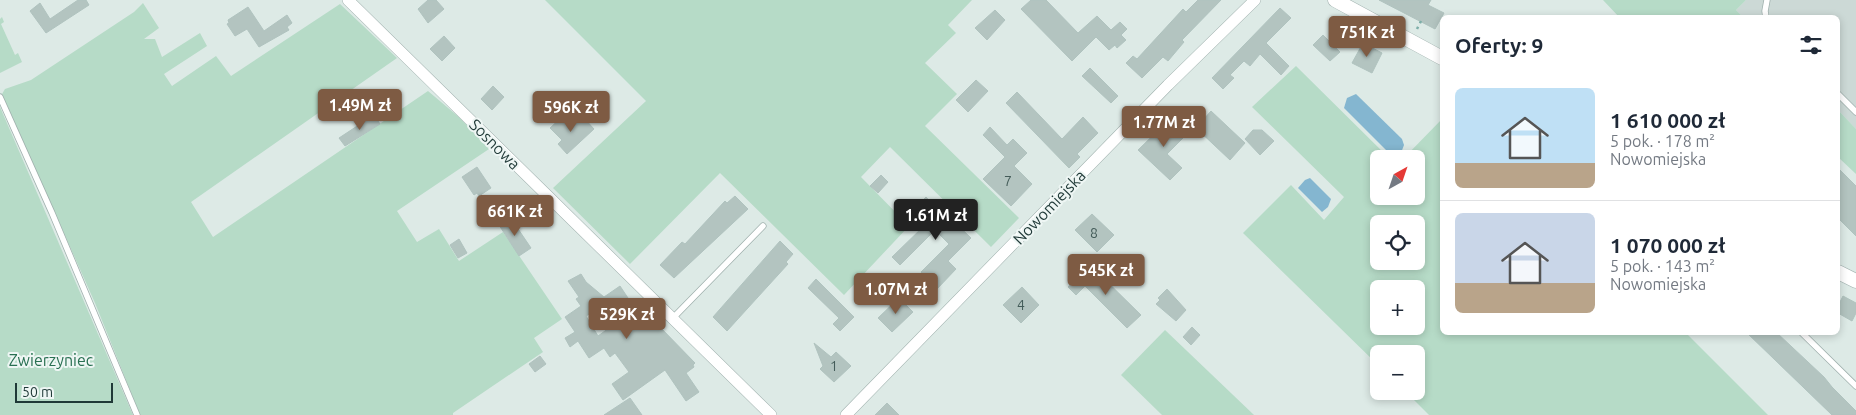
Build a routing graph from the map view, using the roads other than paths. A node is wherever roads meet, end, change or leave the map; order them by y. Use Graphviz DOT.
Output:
graph roads {
  1 [pos="348,0"];
  2 [pos="1254,0"];
  3 [pos="1335,0"];
  4 [pos="1767,0"];
  5 [pos="1766,15"];
  6 [pos="1440,57"];
  7 [pos="1840,96"];
  8 [pos="0,97"];
  9 [pos="1856,112"];
  10 [pos="763,226"];
  11 [pos="1840,273"];
  12 [pos="1856,281"];
  13 [pos="673,318"];
  14 [pos="1804,335"];
  15 [pos="1856,386"];
  16 [pos="768,414"];
  17 [pos="137,415"];
  18 [pos="846,415"];
  1 -- 13 [label="street, Sosnowa"];
  2 -- 18 [label="street, Nowomiejska"];
  3 -- 6 [label="street"];
  4 -- 5 [label="lane"];
  7 -- 9 [label="lane"];
  8 -- 17 [label="lane"];
  10 -- 13 [label="lane"];
  11 -- 12 [label="street"];
  13 -- 16 [label="street, Sosnowa"];
  14 -- 15 [label="lane"];
}
